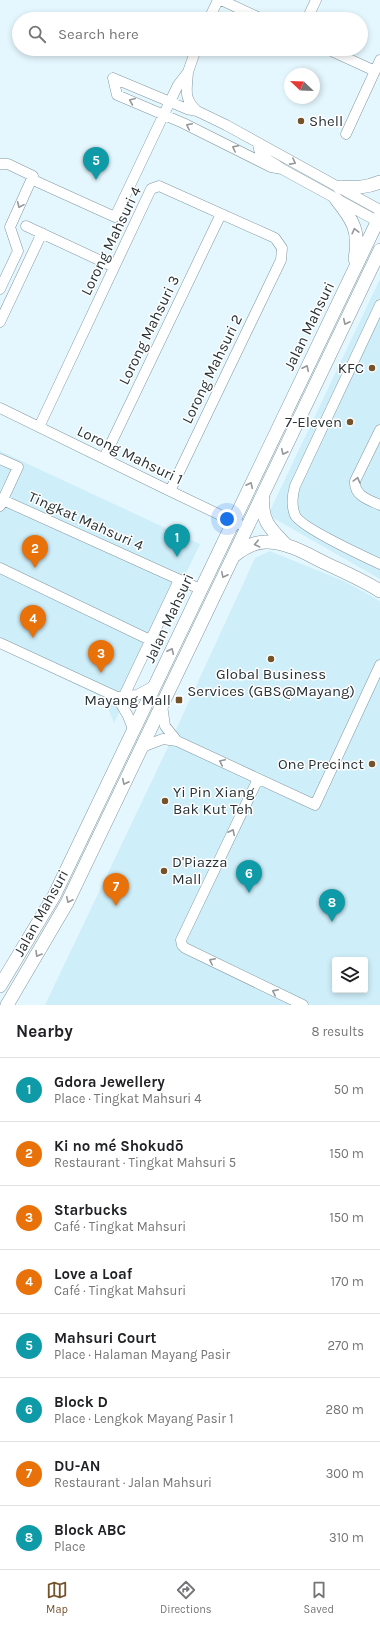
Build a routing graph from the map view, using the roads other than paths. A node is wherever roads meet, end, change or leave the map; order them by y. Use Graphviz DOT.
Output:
graph roads {
  1 [pos="218,0"];
  2 [pos="222,0"];
  3 [pos="316,0"];
  4 [pos="212,12"];
  5 [pos="247,12"];
  6 [pos="310,12"];
  7 [pos="194,56"];
  8 [pos="342,56"];
  9 [pos="380,60"];
  10 [pos="375,71"];
  11 [pos="188,72"];
  12 [pos="170,102"];
  13 [pos="197,111"];
  14 [pos="164,114"];
  15 [pos="346,134"];
  16 [pos="259,144"];
  17 [pos="0,164"];
  18 [pos="282,169"];
  19 [pos="31,179"];
  20 [pos="380,182"];
  21 [pos="338,193"];
  22 [pos="221,214"];
  23 [pos="379,217"];
  24 [pos="26,226"];
  25 [pos="42,233"];
  26 [pos="380,250"];
  27 [pos="281,260"];
  28 [pos="380,265"];
  29 [pos="114,267"];
  30 [pos="354,268"];
  31 [pos="363,287"];
  32 [pos="0,289"];
  33 [pos="380,305"];
  34 [pos="0,322"];
  35 [pos="0,408"];
  36 [pos="39,427"];
  37 [pos="380,430"];
  38 [pos="104,458"];
  39 [pos="0,459"];
  40 [pos="170,491"];
  41 [pos="264,493"];
  42 [pos="1,503"];
  43 [pos="380,505"];
  44 [pos="233,520"];
  45 [pos="247,527"];
  46 [pos="285,544"];
  47 [pos="233,558"];
  48 [pos="380,564"];
  49 [pos="0,568"];
  50 [pos="179,580"];
  51 [pos="200,589"];
  52 [pos="380,591"];
  53 [pos="150,640"];
  54 [pos="0,643"];
  55 [pos="380,665"];
  56 [pos="154,686"];
  57 [pos="120,697"];
  58 [pos="162,705"];
  59 [pos="133,729"];
  60 [pos="177,741"];
  61 [pos="142,747"];
  62 [pos="258,779"];
  63 [pos="1,985"];
  64 [pos="16,990"];
  65 [pos="7,1005"];
  66 [pos="16,1005"];
  67 [pos="303,1005"];
  1 -- 4 [label="street"];
  2 -- 5 [label="street"];
  3 -- 6 [label="street"];
  7 -- 11 [label="street"];
  8 -- 10 [label="street"];
  9 -- 10 [label="street"];
  10 -- 15 [label="street"];
  11 -- 12 [label="street"];
  11 -- 13 [label="street"];
  12 -- 13 [label="street"];
  12 -- 14 [label="street"];
  14 -- 12 [label="street, one-way"];
  13 -- 16 [label="street"];
  18 -- 14 [label="street, one-way"];
  14 -- 19 [label="street"];
  16 -- 18 [label="street"];
  16 -- 21 [label="street, one-way"];
  17 -- 19 [label="street"];
  18 -- 21 [label="street"];
  19 -- 32 [label="street, one-way"];
  20 -- 21 [label="street"];
  21 -- 23 [label="street"];
  30 -- 21 [label="street, one-way"];
  22 -- 27 [label="street, Lorong Mahsuri 4"];
  22 -- 29 [label="street, Lorong Mahsuri 4"];
  22 -- 38 [label="street, Lorong Mahsuri 3"];
  23 -- 30 [label="street, Jalan Mahsuri"];
  24 -- 25 [label="street"];
  25 -- 29 [label="street"];
  25 -- 34 [label="street"];
  26 -- 31 [label="street, Jalan Mahsuri"];
  27 -- 40 [label="street, Lorong Mahsuri 2"];
  28 -- 31 [label="street"];
  29 -- 36 [label="street, Lorong Mahsuri 4"];
  44 -- 30 [label="street, Jalan Mahsuri, one-way"];
  31 -- 41 [label="street, Jalan Mahsuri, one-way"];
  33 -- 48 [label="street"];
  35 -- 36 [label="street, Lorong Mahsuri 1"];
  36 -- 38 [label="street, Lorong Mahsuri 1"];
  43 -- 37 [label="street, one-way"];
  38 -- 40 [label="street, Lorong Mahsuri 1"];
  39 -- 42 [label="street"];
  40 -- 44 [label="street, Lorong Mahsuri 1"];
  41 -- 45 [label="street, Jalan Mahsuri"];
  41 -- 46 [label="street"];
  42 -- 50 [label="street, Tingkat Mahsuri 4"];
  44 -- 45 [label="street, Lorong Mahsuri 1"];
  44 -- 51 [label="street, Jalan Mahsuri"];
  45 -- 47 [label="street, Jalan Mahsuri"];
  46 -- 47 [label="street, one-way"];
  46 -- 52 [label="street"];
  47 -- 58 [label="street, Jalan Mahsuri, one-way"];
  49 -- 53 [label="street"];
  50 -- 51 [label="street, Tingkat Mahsuri 4"];
  50 -- 53 [label="street"];
  56 -- 51 [label="street, Jalan Mahsuri, one-way"];
  53 -- 57 [label="street"];
  54 -- 57 [label="street"];
  55 -- 62 [label="street"];
  56 -- 57 [label="street"];
  56 -- 59 [label="street, Jalan Mahsuri"];
  57 -- 59 [label="street"];
  58 -- 60 [label="street"];
  58 -- 61 [label="street, Jalan Mahsuri"];
  59 -- 63 [label="street, Jalan Mahsuri"];
  60 -- 61 [label="street"];
  62 -- 60 [label="street, one-way"];
  61 -- 64 [label="street, Jalan Mahsuri, one-way"];
  67 -- 62 [label="street, one-way"];
  64 -- 65 [label="street, Jalan Mahsuri"];
  64 -- 66 [label="street"];
}
